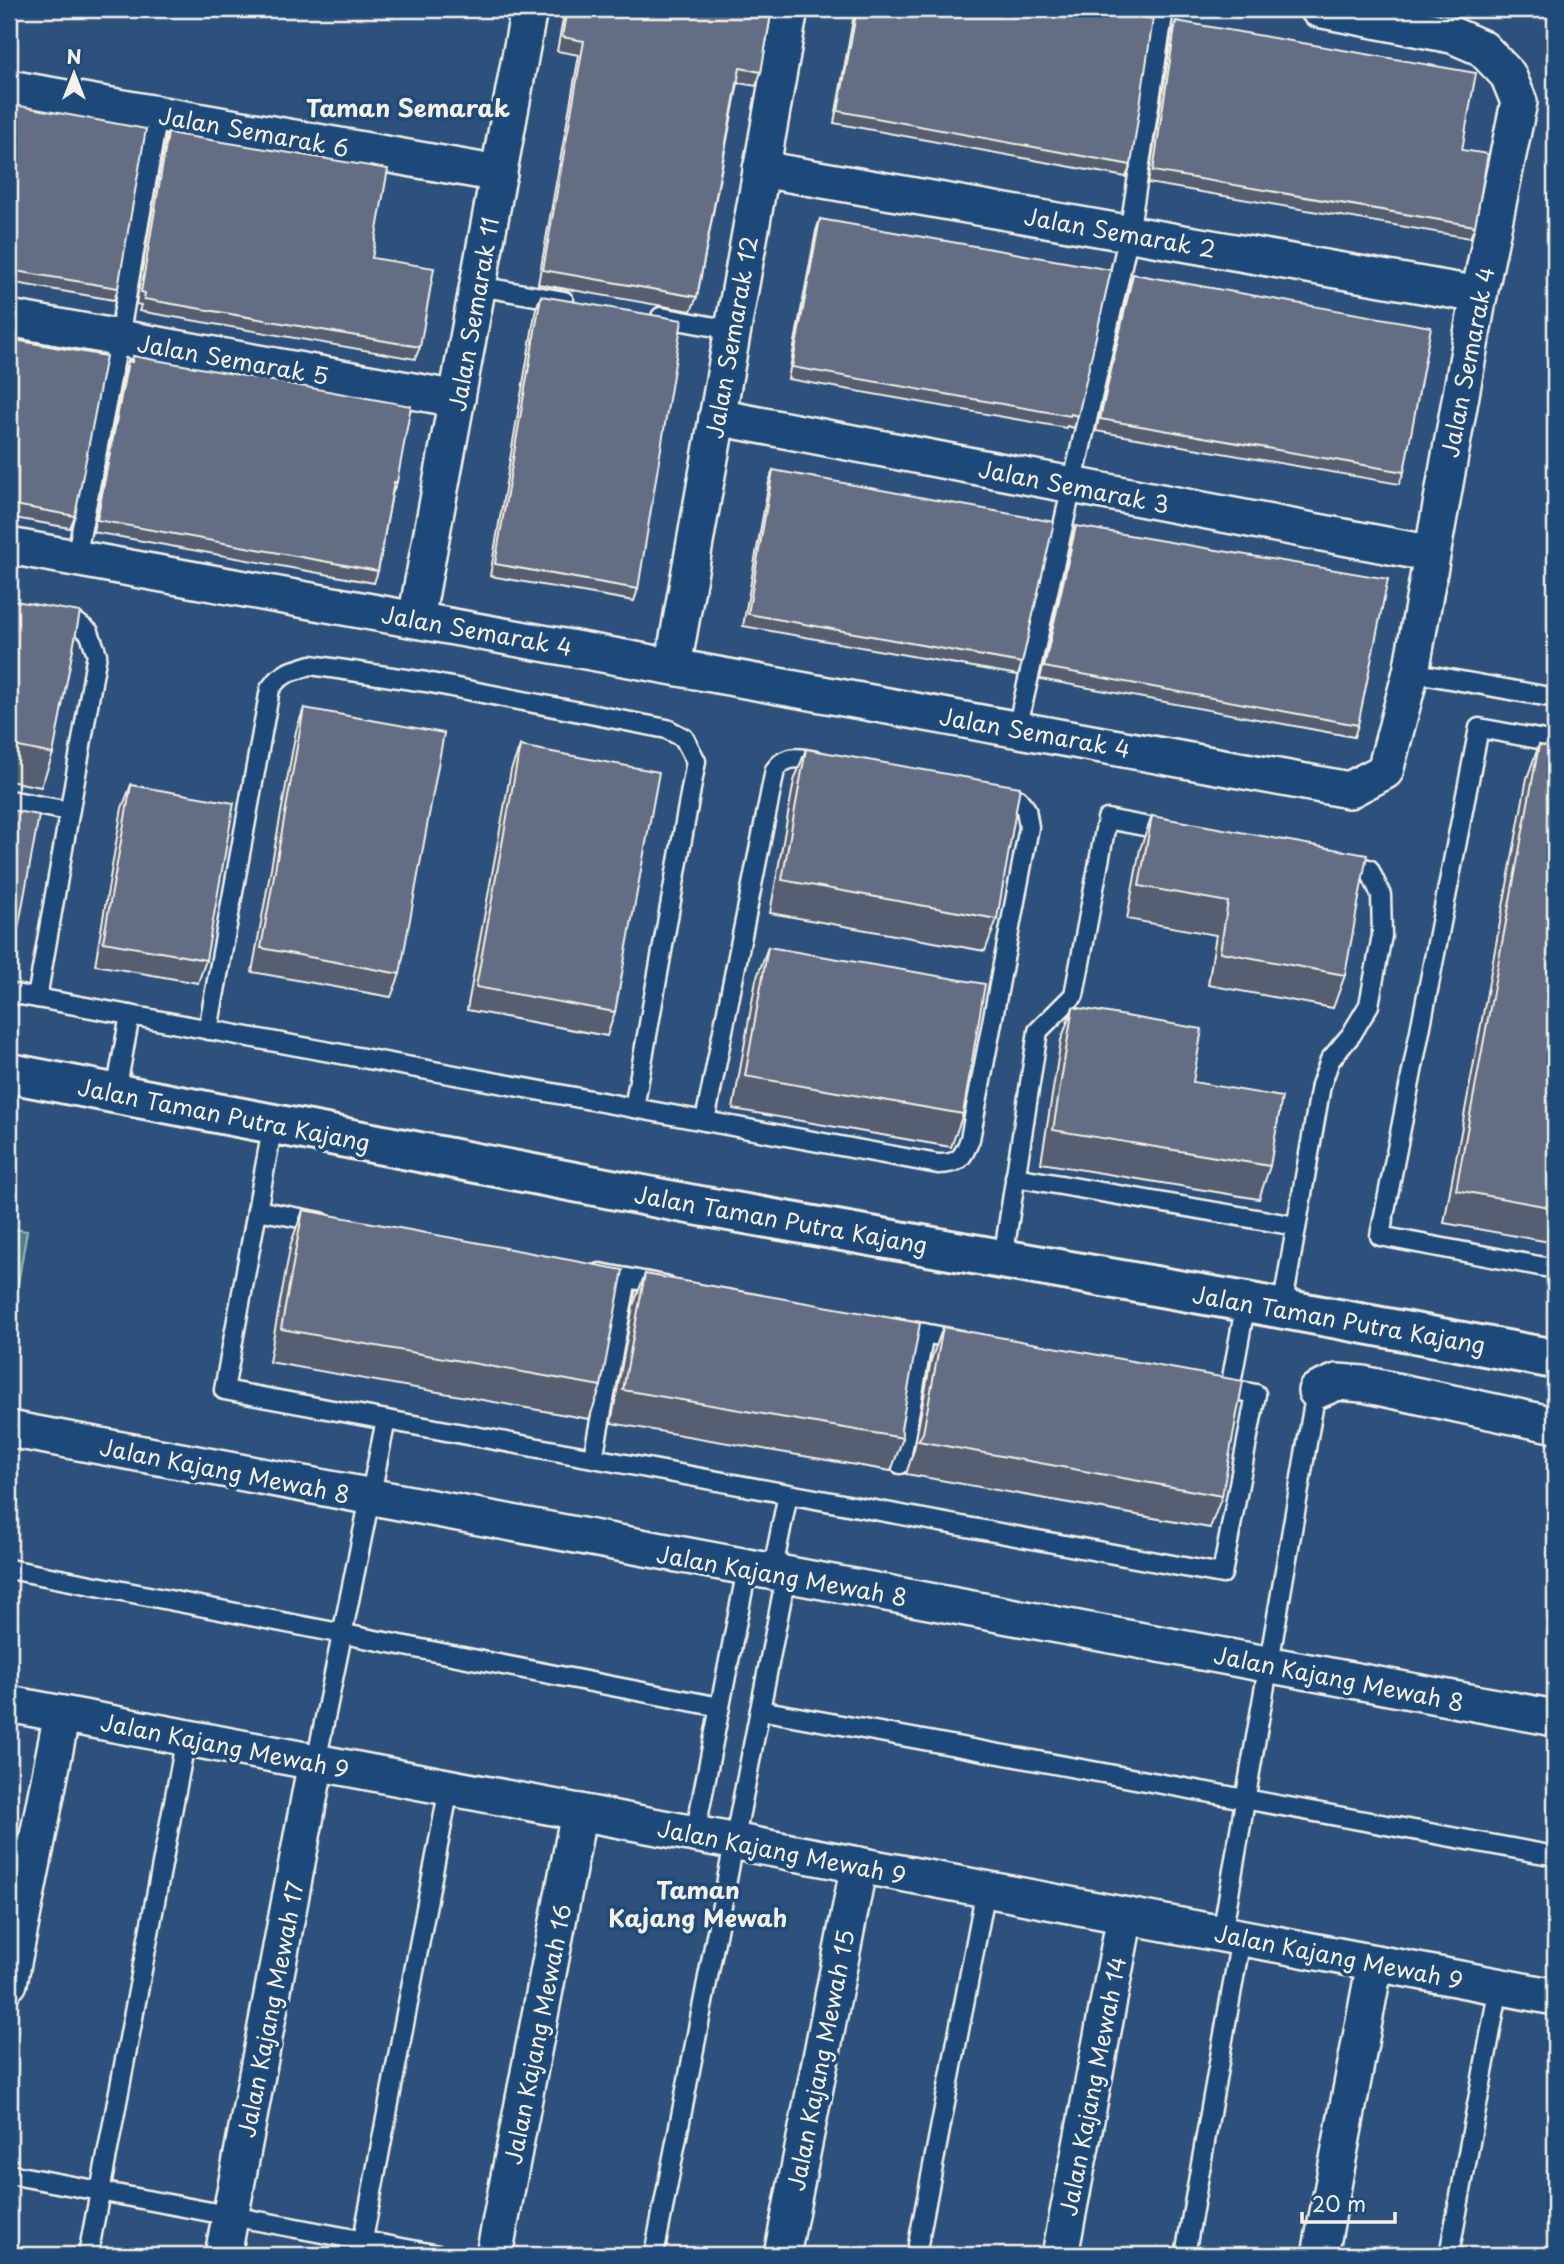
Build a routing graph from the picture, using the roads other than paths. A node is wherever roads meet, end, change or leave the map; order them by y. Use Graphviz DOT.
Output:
graph roads {
  1 [pos="529,9"];
  2 [pos="790,9"];
  3 [pos="1164,9"];
  4 [pos="1318,9"];
  5 [pos="9,88"];
  6 [pos="158,114"];
  7 [pos="761,169"];
  8 [pos="499,174"];
  9 [pos="1129,234"];
  10 [pos="478,286"];
  11 [pos="1479,295"];
  12 [pos="585,304"];
  13 [pos="639,314"];
  14 [pos="9,318"];
  15 [pos="732,330"];
  16 [pos="119,338"];
  17 [pos="457,399"];
  18 [pos="717,417"];
  19 [pos="1072,485"];
  20 [pos="9,546"];
  21 [pos="1432,554"];
  22 [pos="76,558"];
  23 [pos="9,612"];
  24 [pos="416,619"];
  25 [pos="673,666"];
  26 [pos="1411,672"];
  27 [pos="1555,698"];
  28 [pos="1017,729"];
  29 [pos="1555,742"];
  30 [pos="835,765"];
  31 [pos="978,792"];
  32 [pos="9,800"];
  33 [pos="69,811"];
  34 [pos="1186,834"];
  35 [pos="1330,862"];
  36 [pos="9,993"];
  37 [pos="37,998"];
  38 [pos="130,1016"];
  39 [pos="208,1030"];
  40 [pos="9,1073"];
  41 [pos="116,1093"];
  42 [pos="634,1108"];
  43 [pos="705,1121"];
  44 [pos="273,1125"];
  45 [pos="1016,1177"];
  46 [pos="257,1210"];
  47 [pos="340,1225"];
  48 [pos="1296,1226"];
  49 [pos="1003,1259"];
  50 [pos="1555,1269"];
  51 [pos="586,1271"];
  52 [pos="627,1278"];
  53 [pos="681,1288"];
  54 [pos="1264,1305"];
  55 [pos="884,1326"];
  56 [pos="924,1333"];
  57 [pos="977,1343"];
  58 [pos="1555,1359"];
  59 [pos="1316,1391"];
  60 [pos="386,1420"];
  61 [pos="1555,1425"];
  62 [pos="9,1429"];
  63 [pos="593,1458"];
  64 [pos="900,1464"];
  65 [pos="788,1494"];
  66 [pos="370,1497"];
  67 [pos="9,1569"];
  68 [pos="768,1573"];
  69 [pos="343,1634"];
  70 [pos="1268,1664"];
  71 [pos="9,1704"];
  72 [pos="720,1707"];
  73 [pos="760,1710"];
  74 [pos="61,1714"];
  75 [pos="1555,1718"];
  76 [pos="186,1738"];
  77 [pos="317,1762"];
  78 [pos="449,1788"];
  79 [pos="1245,1799"];
  80 [pos="579,1812"];
  81 [pos="695,1834"];
  82 [pos="734,1841"];
  83 [pos="1555,1856"];
  84 [pos="859,1865"];
  85 [pos="986,1889"];
  86 [pos="1125,1916"];
  87 [pos="1232,1936"];
  88 [pos="1375,1963"];
  89 [pos="9,1983"];
  90 [pos="1499,1987"];
  91 [pos="1555,1997"];
  92 [pos="9,2174"];
  93 [pos="100,2191"];
  94 [pos="231,2216"];
  95 [pos="362,2248"];
  96 [pos="88,2255"];
  97 [pos="223,2255"];
  98 [pos="439,2255"];
  99 [pos="495,2255"];
  100 [pos="654,2255"];
  101 [pos="782,2255"];
  102 [pos="916,2255"];
  103 [pos="1060,2255"];
  104 [pos="1185,2255"];
  105 [pos="1320,2255"];
  106 [pos="1449,2255"];
  1 -- 8 [label="street, Jalan Semarak 11"];
  2 -- 7 [label="street, Jalan Semarak 12"];
  3 -- 9 [label="lane"];
  4 -- 11 [label="street, Jalan Semarak 4"];
  5 -- 6 [label="street, Jalan Semarak 6"];
  6 -- 8 [label="street, Jalan Semarak 6"];
  6 -- 16 [label="lane"];
  7 -- 9 [label="street, Jalan Semarak 2"];
  7 -- 15 [label="street, Jalan Semarak 12"];
  8 -- 10 [label="street, Jalan Semarak 11"];
  9 -- 11 [label="street, Jalan Semarak 2"];
  9 -- 19 [label="lane"];
  10 -- 12 [label="lane"];
  10 -- 17 [label="street, Jalan Semarak 11"];
  11 -- 21 [label="street, Jalan Semarak 4"];
  13 -- 15 [label="lane"];
  14 -- 16 [label="street, Jalan Semarak 5"];
  15 -- 18 [label="street, Jalan Semarak 12"];
  16 -- 17 [label="street, Jalan Semarak 5"];
  16 -- 22 [label="lane"];
  17 -- 24 [label="street, Jalan Semarak 11"];
  18 -- 19 [label="street, Jalan Semarak 3"];
  18 -- 25 [label="street, Jalan Semarak 12"];
  19 -- 21 [label="street, Jalan Semarak 3"];
  19 -- 28 [label="lane"];
  20 -- 22 [label="street, Jalan Semarak 4"];
  21 -- 26 [label="street, Jalan Semarak 4"];
  22 -- 24 [label="street, Jalan Semarak 4"];
  23 -- 33 [label="lane"];
  24 -- 25 [label="street, Jalan Semarak 4"];
  25 -- 28 [label="street, Jalan Semarak 4"];
  26 -- 27 [label="lane"];
  26 -- 28 [label="street, Jalan Semarak 4"];
  29 -- 50 [label="lane"];
  30 -- 43 [label="lane"];
  31 -- 43 [label="lane"];
  32 -- 33 [label="lane"];
  33 -- 37 [label="lane"];
  34 -- 45 [label="lane"];
  35 -- 48 [label="lane"];
  36 -- 37 [label="lane"];
  37 -- 38 [label="lane"];
  38 -- 39 [label="lane"];
  38 -- 41 [label="lane"];
  39 -- 42 [label="lane"];
  39 -- 42 [label="lane"];
  40 -- 41 [label="street, Jalan Taman Putra Kajang"];
  41 -- 44 [label="street, Jalan Taman Putra Kajang"];
  42 -- 43 [label="lane"];
  44 -- 46 [label="lane"];
  44 -- 49 [label="street, Jalan Taman Putra Kajang"];
  45 -- 48 [label="lane"];
  45 -- 49 [label="lane"];
  46 -- 47 [label="lane"];
  46 -- 60 [label="lane"];
  48 -- 54 [label="lane"];
  49 -- 54 [label="street, Jalan Taman Putra Kajang"];
  51 -- 52 [label="lane"];
  52 -- 53 [label="lane"];
  52 -- 63 [label="lane"];
  54 -- 58 [label="street, Jalan Taman Putra Kajang"];
  54 -- 65 [label="lane"];
  55 -- 56 [label="lane"];
  56 -- 57 [label="lane"];
  56 -- 64 [label="lane"];
  59 -- 61 [label="street"];
  59 -- 70 [label="lane"];
  60 -- 63 [label="lane"];
  60 -- 66 [label="lane"];
  62 -- 66 [label="street, Jalan Kajang Mewah 8"];
  63 -- 65 [label="lane"];
  65 -- 68 [label="lane"];
  66 -- 68 [label="street, Jalan Kajang Mewah 8"];
  66 -- 69 [label="lane"];
  67 -- 69 [label="lane"];
  68 -- 70 [label="street, Jalan Kajang Mewah 8"];
  68 -- 72 [label="lane"];
  68 -- 73 [label="lane"];
  69 -- 72 [label="lane"];
  69 -- 77 [label="lane"];
  70 -- 75 [label="street, Jalan Kajang Mewah 8"];
  70 -- 79 [label="lane"];
  71 -- 74 [label="street, Jalan Kajang Mewah 9"];
  72 -- 81 [label="lane"];
  73 -- 79 [label="lane"];
  73 -- 82 [label="lane"];
  74 -- 76 [label="street, Jalan Kajang Mewah 9"];
  74 -- 89 [label="street"];
  76 -- 77 [label="street, Jalan Kajang Mewah 9"];
  76 -- 93 [label="lane"];
  77 -- 78 [label="street, Jalan Kajang Mewah 9"];
  77 -- 94 [label="street, Jalan Kajang Mewah 17"];
  78 -- 80 [label="street, Jalan Kajang Mewah 9"];
  78 -- 95 [label="lane"];
  79 -- 83 [label="lane"];
  79 -- 87 [label="lane"];
  80 -- 81 [label="street, Jalan Kajang Mewah 9"];
  80 -- 99 [label="street, Jalan Kajang Mewah 16"];
  81 -- 82 [label="street, Jalan Kajang Mewah 9"];
  82 -- 84 [label="street, Jalan Kajang Mewah 9"];
  82 -- 100 [label="lane"];
  84 -- 85 [label="street, Jalan Kajang Mewah 9"];
  84 -- 101 [label="street, Jalan Kajang Mewah 15"];
  85 -- 86 [label="street, Jalan Kajang Mewah 9"];
  85 -- 102 [label="lane"];
  86 -- 87 [label="street, Jalan Kajang Mewah 9"];
  86 -- 103 [label="street, Jalan Kajang Mewah 14"];
  87 -- 88 [label="street, Jalan Kajang Mewah 9"];
  87 -- 104 [label="lane"];
  88 -- 90 [label="street, Jalan Kajang Mewah 9"];
  88 -- 105 [label="street"];
  90 -- 91 [label="street, Jalan Kajang Mewah 9"];
  90 -- 106 [label="lane"];
  92 -- 93 [label="lane"];
  93 -- 94 [label="lane"];
  93 -- 96 [label="lane"];
  94 -- 95 [label="lane"];
  94 -- 97 [label="street, Jalan Kajang Mewah 17"];
  95 -- 98 [label="lane"];
}
